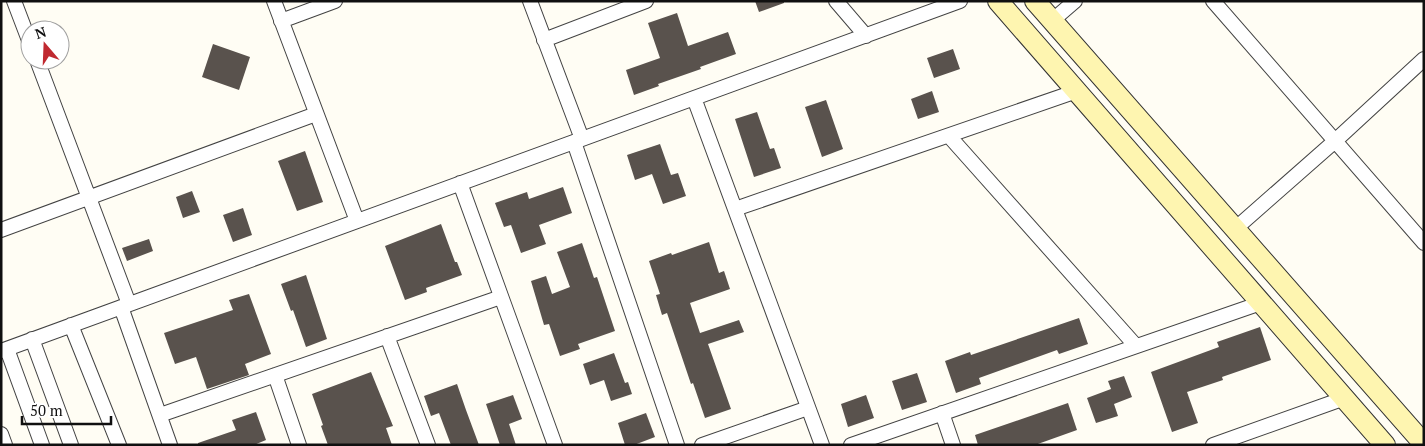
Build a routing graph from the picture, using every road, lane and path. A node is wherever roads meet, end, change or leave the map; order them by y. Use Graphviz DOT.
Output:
graph roads {
  1 [pos="14,1"];
  2 [pos="274,1"];
  3 [pos="335,1"];
  4 [pos="530,1"];
  5 [pos="646,1"];
  6 [pos="836,1"];
  7 [pos="960,1"];
  8 [pos="998,1"];
  9 [pos="1035,1"];
  10 [pos="1075,1"];
  11 [pos="1213,1"];
  12 [pos="21,20"];
  13 [pos="281,20"];
  14 [pos="1053,20"];
  15 [pos="866,36"];
  16 [pos="544,40"];
  17 [pos="1424,59"];
  18 [pos="40,70"];
  19 [pos="1077,91"];
  20 [pos="694,98"];
  21 [pos="316,114"];
  22 [pos="949,136"];
  23 [pos="578,140"];
  24 [pos="1335,141"];
  25 [pos="460,184"];
  26 [pos="88,198"];
  27 [pos="735,209"];
  28 [pos="357,221"];
  29 [pos="1235,228"];
  30 [pos="1,230"];
  31 [pos="1424,243"];
  32 [pos="501,297"];
  33 [pos="1261,302"];
  34 [pos="125,306"];
  35 [pos="71,325"];
  36 [pos="387,336"];
  37 [pos="32,340"];
  38 [pos="1136,346"];
  39 [pos="4,350"];
  40 [pos="275,375"];
  41 [pos="1345,398"];
  42 [pos="808,408"];
  43 [pos="942,413"];
  44 [pos="160,415"];
  45 [pos="1,434"];
  46 [pos="1218,444"];
  47 [pos="1424,444"];
  48 [pos="5,445"];
  49 [pos="42,445"];
  50 [pos="71,445"];
  51 [pos="119,445"];
  52 [pos="170,445"];
  53 [pos="299,445"];
  54 [pos="428,445"];
  55 [pos="555,445"];
  56 [pos="677,445"];
  57 [pos="702,445"];
  58 [pos="822,445"];
  59 [pos="852,445"];
  60 [pos="953,445"];
  61 [pos="1385,445"];
  1 -- 12 [label="street"];
  2 -- 13 [label="street"];
  3 -- 13 [label="street"];
  4 -- 16 [label="street"];
  5 -- 16 [label="street"];
  6 -- 15 [label="street"];
  7 -- 15 [label="street"];
  8 -- 19 [label="street"];
  9 -- 14 [label="street"];
  10 -- 14 [label="street"];
  11 -- 24 [label="street"];
  13 -- 21 [label="street"];
  14 -- 29 [label="street"];
  15 -- 20 [label="street"];
  16 -- 23 [label="street"];
  17 -- 24 [label="street"];
  18 -- 26 [label="street"];
  19 -- 22 [label="street"];
  19 -- 33 [label="street"];
  20 -- 23 [label="street"];
  20 -- 27 [label="street"];
  21 -- 26 [label="street"];
  21 -- 28 [label="street"];
  22 -- 27 [label="street"];
  22 -- 38 [label="street"];
  23 -- 25 [label="street"];
  23 -- 56 [label="street"];
  24 -- 29 [label="street"];
  24 -- 31 [label="street"];
  25 -- 28 [label="street"];
  25 -- 32 [label="street"];
  26 -- 30 [label="street"];
  26 -- 34 [label="street"];
  27 -- 42 [label="street"];
  28 -- 34 [label="street"];
  29 -- 47 [label="street"];
  32 -- 36 [label="street"];
  32 -- 55 [label="street"];
  33 -- 38 [label="street"];
  33 -- 41 [label="street"];
  34 -- 35 [label="street"];
  34 -- 44 [label="street"];
  35 -- 37 [label="street"];
  35 -- 51 [label="street"];
  36 -- 40 [label="street"];
  36 -- 54 [label="street"];
  37 -- 39 [label="street"];
  37 -- 50 [label="street"];
  38 -- 43 [label="street"];
  39 -- 49 [label="street"];
  40 -- 44 [label="street"];
  40 -- 53 [label="street"];
  41 -- 46 [label="street"];
  41 -- 61 [label="street"];
  42 -- 57 [label="street"];
  42 -- 58 [label="street"];
  43 -- 59 [label="street"];
  43 -- 60 [label="street"];
  44 -- 52 [label="street"];
  45 -- 48 [label="street"];
}
